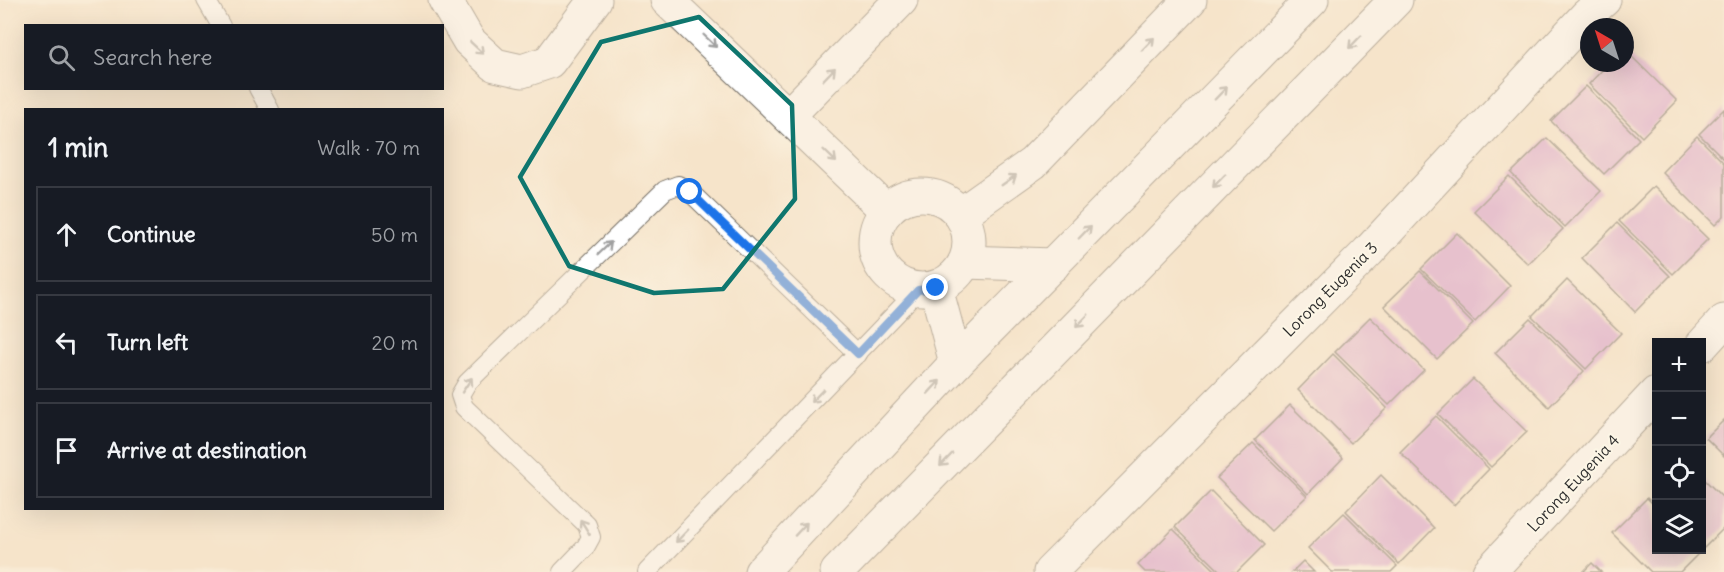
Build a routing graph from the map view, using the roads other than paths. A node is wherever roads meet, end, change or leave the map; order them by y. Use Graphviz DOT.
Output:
graph roads {
  1 [pos="206,0"];
  2 [pos="445,0"];
  3 [pos="595,0"];
  4 [pos="667,0"];
  5 [pos="901,0"];
  6 [pos="1190,0"];
  7 [pos="1312,0"];
  8 [pos="1396,0"];
  9 [pos="1604,0"];
  10 [pos="220,24"];
  11 [pos="259,90"];
  12 [pos="269,108"];
  13 [pos="788,116"];
  14 [pos="887,211"];
  15 [pos="961,214"];
  16 [pos="965,262"];
  17 [pos="1053,265"];
  18 [pos="927,289"];
  19 [pos="1724,321"];
  20 [pos="1706,340"];
  21 [pos="858,354"];
  22 [pos="956,363"];
  23 [pos="1652,397"];
  24 [pos="562,572"];
  25 [pos="647,572"];
  26 [pos="761,572"];
  27 [pos="837,572"];
  28 [pos="1050,572"];
  29 [pos="1489,572"];
  1 -- 10 [label="lane"];
  2 -- 3 [label="street, one-way"];
  4 -- 13 [label="street, one-way"];
  13 -- 5 [label="street, one-way"];
  15 -- 6 [label="street, one-way"];
  17 -- 7 [label="street, one-way"];
  8 -- 27 [label="street, one-way"];
  9 -- 28 [label="street, Lorong Eugenia 3"];
  11 -- 12 [label="lane"];
  13 -- 14 [label="street, one-way"];
  14 -- 15 [label="street"];
  14 -- 18 [label="street"];
  15 -- 16 [label="street"];
  16 -- 17 [label="street"];
  16 -- 18 [label="street"];
  17 -- 22 [label="street"];
  18 -- 21 [label="lane"];
  18 -- 22 [label="street"];
  19 -- 20 [label="street"];
  24 -- 21 [label="lane, one-way"];
  21 -- 25 [label="lane, one-way"];
  26 -- 22 [label="street, one-way"];
  23 -- 29 [label="street, Lorong Eugenia 4"];
}
